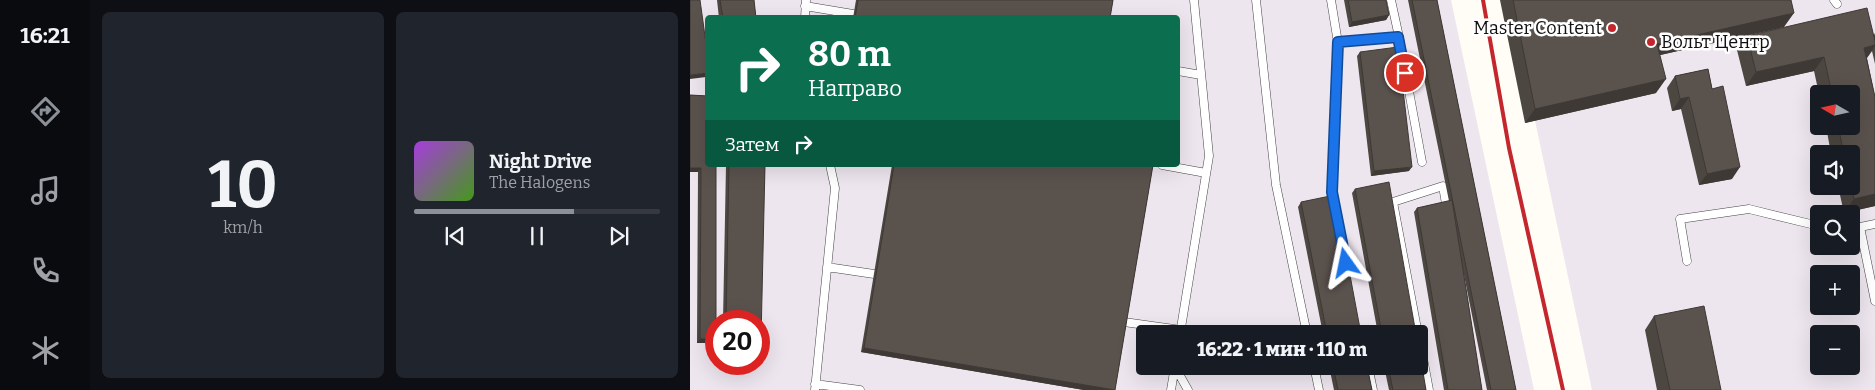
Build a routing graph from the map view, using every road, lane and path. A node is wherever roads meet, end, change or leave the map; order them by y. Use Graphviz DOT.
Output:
graph roads {
  1 [pos="1194,0"];
  2 [pos="1256,0"];
  3 [pos="1331,0"];
  4 [pos="1391,0"];
  5 [pos="806,3"];
  6 [pos="853,14"];
  7 [pos="1398,37"];
  8 [pos="1338,42"];
  9 [pos="1180,72"];
  10 [pos="1201,75"];
  11 [pos="1422,162"];
  12 [pos="830,167"];
  13 [pos="1173,167"];
  14 [pos="1206,173"];
  15 [pos="1336,211"];
  16 [pos="1448,216"];
  17 [pos="1810,224"];
  18 [pos="1875,224"];
  19 [pos="1860,227"];
  20 [pos="1687,262"];
  21 [pos="827,267"];
  22 [pos="874,274"];
  23 [pos="1875,301"];
  24 [pos="1124,322"];
  25 [pos="1141,325"];
  26 [pos="1181,325"];
  27 [pos="1305,325"];
  28 [pos="1416,325"];
  29 [pos="1174,375"];
  30 [pos="1180,375"];
  31 [pos="1316,375"];
  32 [pos="1370,375"];
  33 [pos="1426,375"];
  34 [pos="815,387"];
  35 [pos="860,390"];
  36 [pos="1171,390"];
  37 [pos="1188,390"];
  38 [pos="1319,390"];
  39 [pos="1373,390"];
  40 [pos="1429,390"];
  1 -- 10 [label="lane"];
  2 -- 27 [label="lane"];
  3 -- 8 [label="lane"];
  4 -- 7 [label="lane"];
  5 -- 6 [label="lane"];
  7 -- 8 [label="lane"];
  7 -- 11 [label="lane"];
  8 -- 15 [label="lane"];
  9 -- 10 [label="lane"];
  10 -- 14 [label="lane"];
  12 -- 21 [label="lane"];
  13 -- 14 [label="lane"];
  14 -- 26 [label="lane"];
  16 -- 28 [label="lane"];
  17 -- 20 [label="lane"];
  18 -- 19 [label="lane"];
  19 -- 23 [label="lane"];
  21 -- 22 [label="lane"];
  21 -- 34 [label="lane"];
  24 -- 25 [label="lane"];
  29 -- 36 [label="lane"];
  30 -- 37 [label="lane"];
  31 -- 38 [label="lane"];
  32 -- 39 [label="lane"];
  33 -- 40 [label="lane"];
  34 -- 35 [label="lane"];
}
